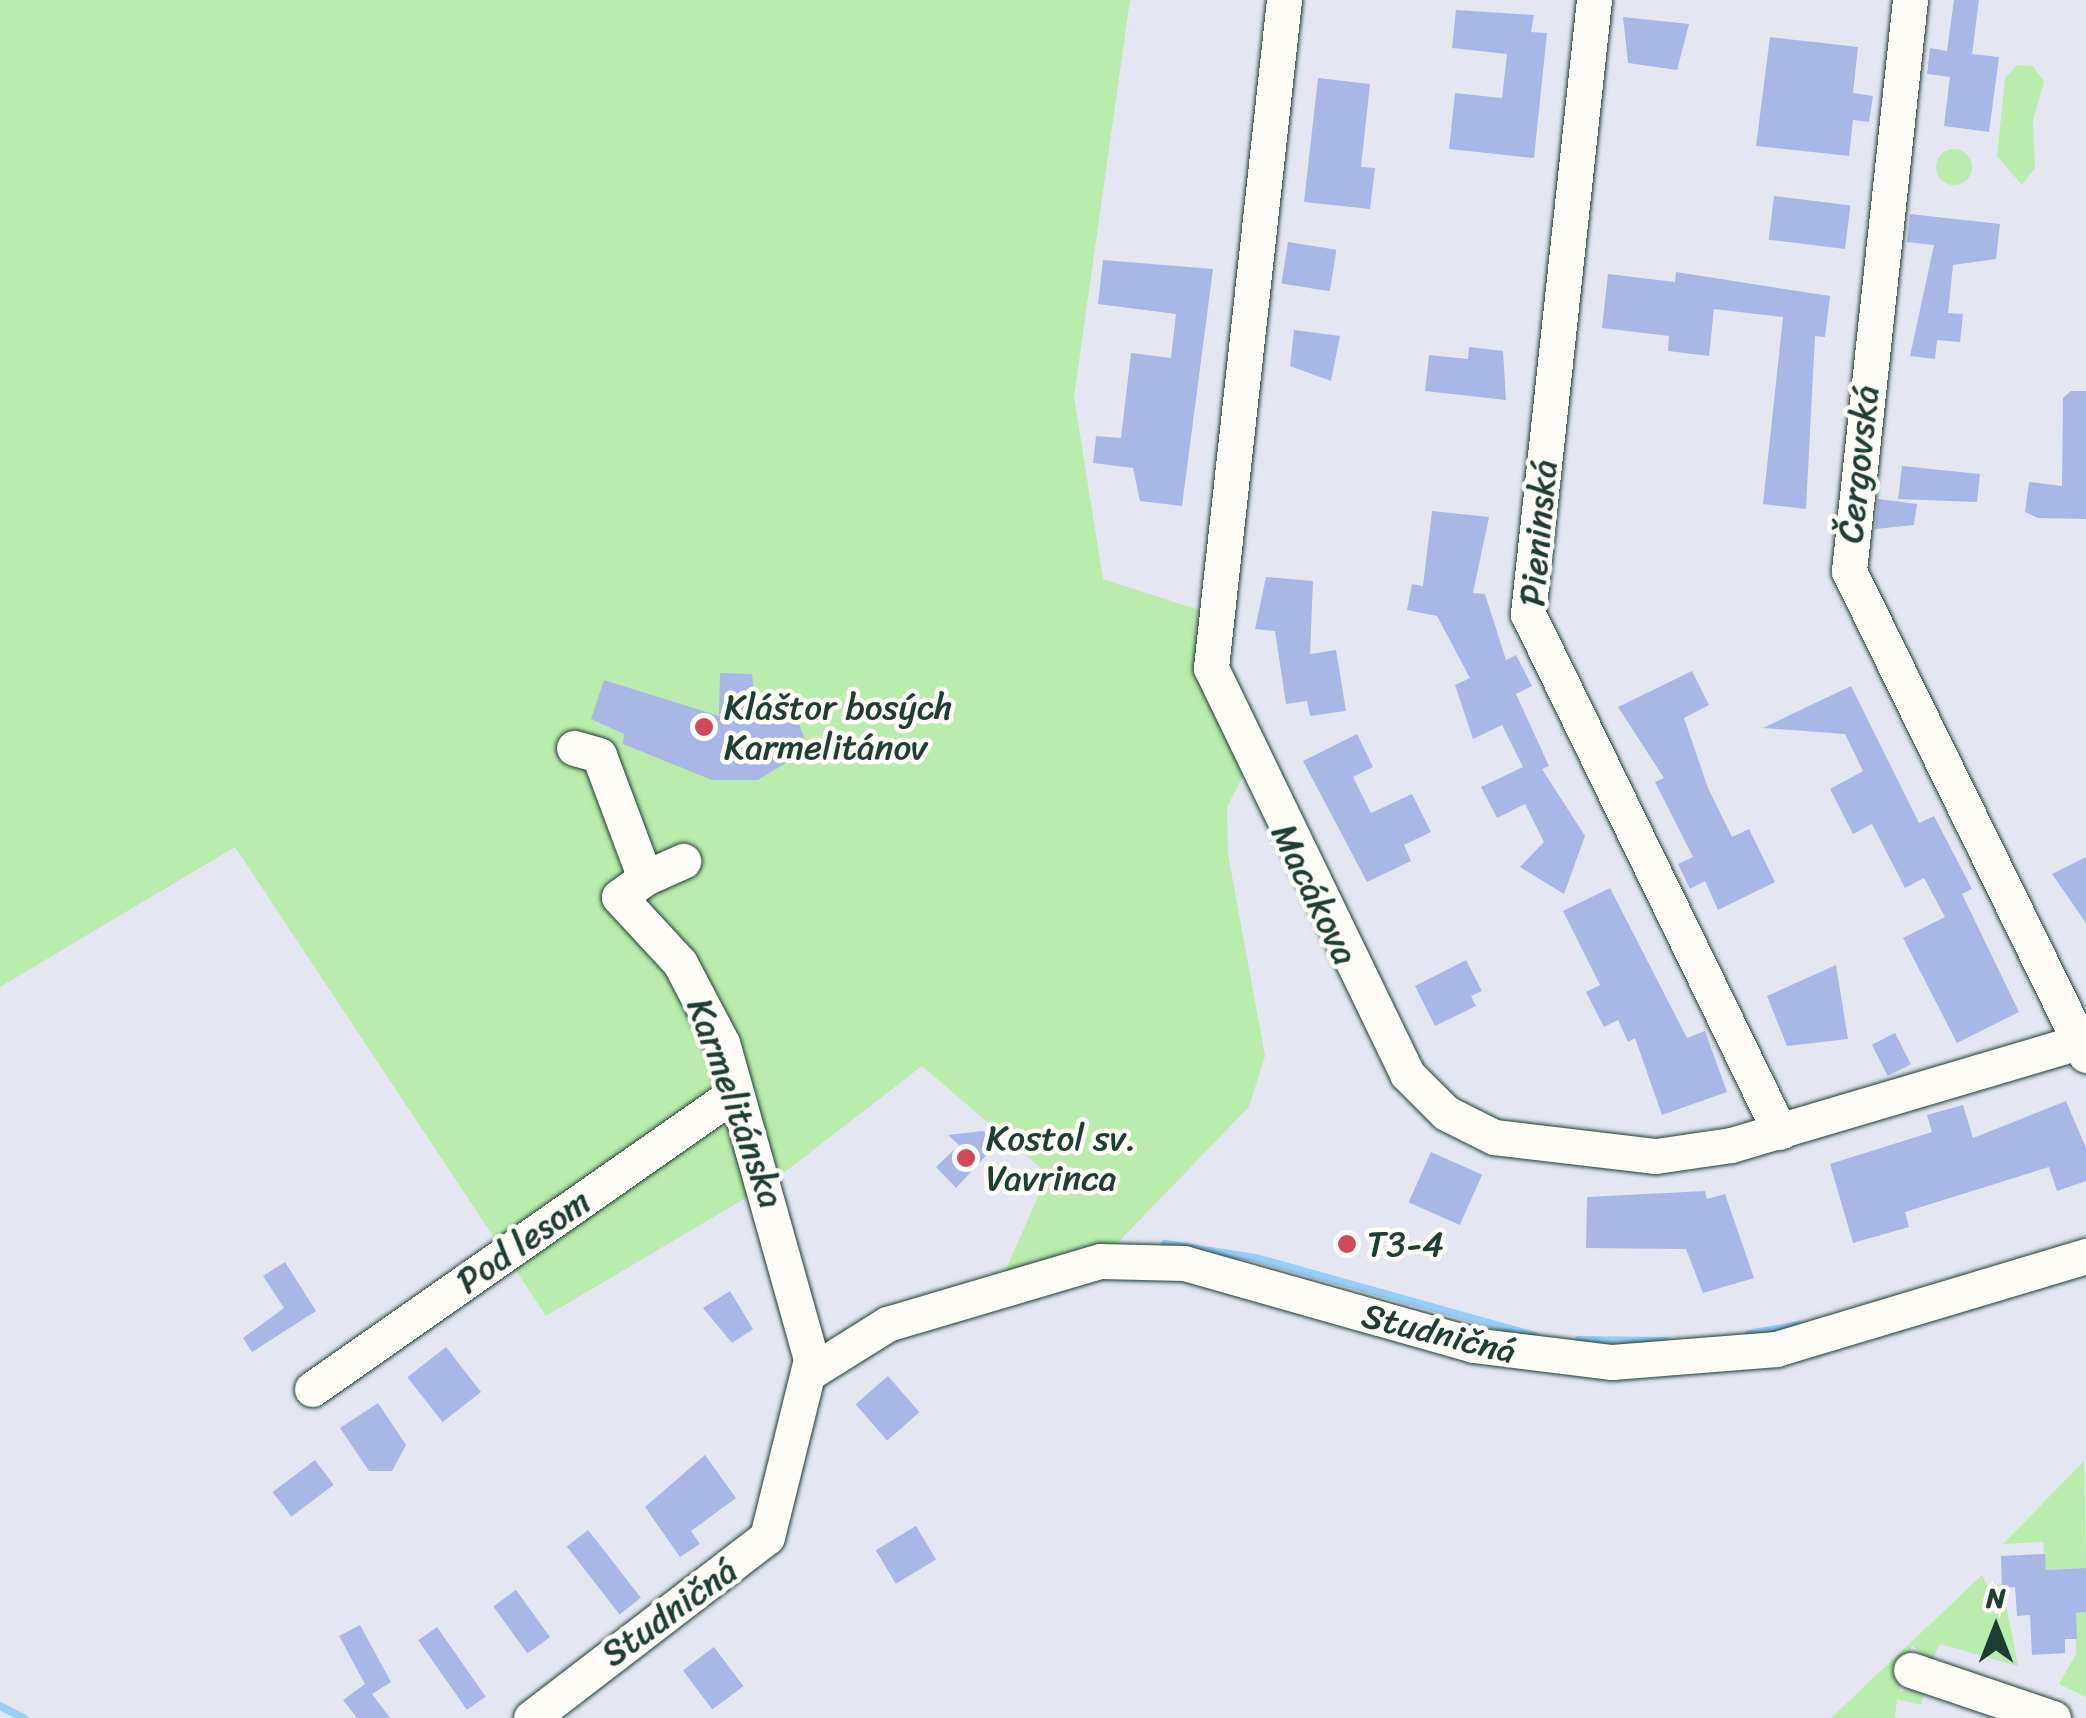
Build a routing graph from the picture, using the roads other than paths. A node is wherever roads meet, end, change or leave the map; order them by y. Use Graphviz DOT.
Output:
graph roads {
  1 [pos="1284,0"];
  2 [pos="1594,0"];
  3 [pos="1910,0"];
  4 [pos="574,748"];
  5 [pos="683,861"];
  6 [pos="644,878"];
  7 [pos="2084,1046"];
  8 [pos="735,1093"];
  9 [pos="1780,1132"];
  10 [pos="2086,1256"];
  11 [pos="795,1282"];
  12 [pos="809,1374"];
  13 [pos="312,1389"];
  14 [pos="1911,1670"];
  15 [pos="531,1718"];
  16 [pos="2054,1718"];
  1 -- 9 [label="street, Macákova"];
  2 -- 9 [label="street, Pieninská"];
  3 -- 7 [label="street, Čergovská"];
  4 -- 6 [label="street"];
  5 -- 6 [label="street"];
  6 -- 8 [label="street, Karmelitánska"];
  7 -- 9 [label="street, Macákova"];
  8 -- 11 [label="street, Karmelitánska"];
  8 -- 13 [label="street, Pod lesom"];
  10 -- 12 [label="street, Studničná"];
  11 -- 12 [label="street, Studničná"];
  12 -- 15 [label="street, Studničná"];
  14 -- 16 [label="street"];
}
